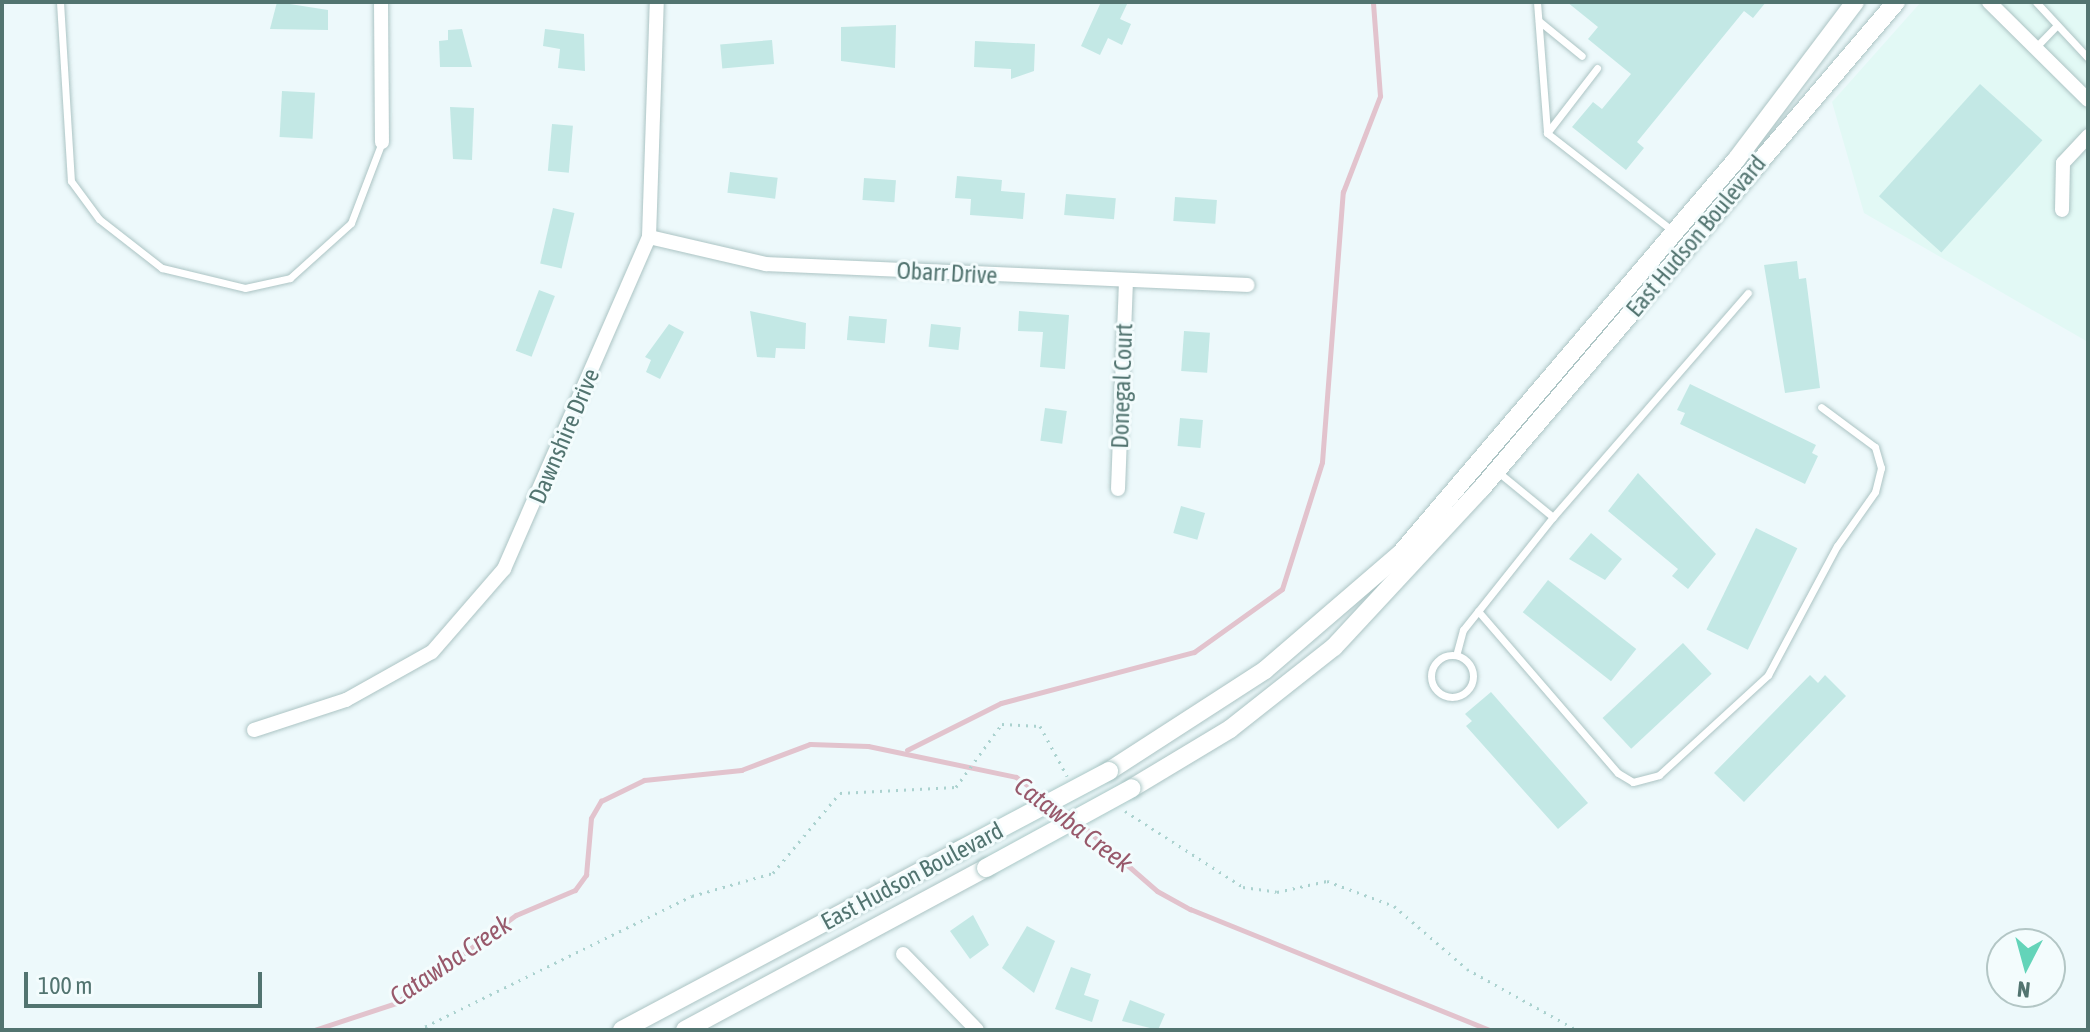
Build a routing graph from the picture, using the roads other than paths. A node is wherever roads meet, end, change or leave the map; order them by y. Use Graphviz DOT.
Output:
graph roads {
  1 [pos="60,2"];
  2 [pos="381,2"];
  3 [pos="657,2"];
  4 [pos="1537,2"];
  5 [pos="1855,2"];
  6 [pos="1896,2"];
  7 [pos="1989,2"];
  8 [pos="2036,2"];
  9 [pos="1539,21"];
  10 [pos="2056,26"];
  11 [pos="2034,49"];
  12 [pos="1582,56"];
  13 [pos="2088,58"];
  14 [pos="1597,68"];
  15 [pos="2088,100"];
  16 [pos="1547,133"];
  17 [pos="2088,136"];
  18 [pos="382,142"];
  19 [pos="2062,210"];
  20 [pos="1674,233"];
  21 [pos="649,237"];
  22 [pos="1126,282"];
  23 [pos="1248,285"];
  24 [pos="1748,293"];
  25 [pos="1821,407"];
  26 [pos="1489,465"];
  27 [pos="1118,489"];
  28 [pos="1553,517"];
  29 [pos="1478,611"];
  30 [pos="1457,652"];
  31 [pos="254,730"];
  32 [pos="903,954"];
  33 [pos="622,1030"];
  34 [pos="685,1030"];
  35 [pos="977,1030"];
  1 -- 18 [label="lane"];
  2 -- 18 [label="street"];
  3 -- 21 [label="street, Dawnshire Drive"];
  4 -- 9 [label="lane"];
  5 -- 20 [label="main road, East Hudson Boulevard"];
  6 -- 26 [label="main road, East Hudson Boulevard"];
  7 -- 11 [label="street"];
  8 -- 10 [label="lane"];
  9 -- 12 [label="lane"];
  9 -- 16 [label="lane"];
  10 -- 11 [label="lane"];
  10 -- 13 [label="lane"];
  11 -- 15 [label="street"];
  14 -- 16 [label="lane"];
  16 -- 20 [label="lane"];
  17 -- 19 [label="street"];
  20 -- 26 [label="main road, East Hudson Boulevard"];
  21 -- 22 [label="street, Obarr Drive"];
  21 -- 31 [label="street, Dawnshire Drive"];
  22 -- 23 [label="street, Obarr Drive"];
  22 -- 27 [label="street, Donegal Court"];
  24 -- 28 [label="lane"];
  25 -- 29 [label="lane"];
  26 -- 28 [label="lane"];
  26 -- 33 [label="main road, East Hudson Boulevard, bridge"];
  26 -- 34 [label="main road, East Hudson Boulevard, bridge"];
  28 -- 29 [label="lane"];
  29 -- 30 [label="lane"];
  30 -- 30 [label="lane"];
  32 -- 35 [label="street"];
}
